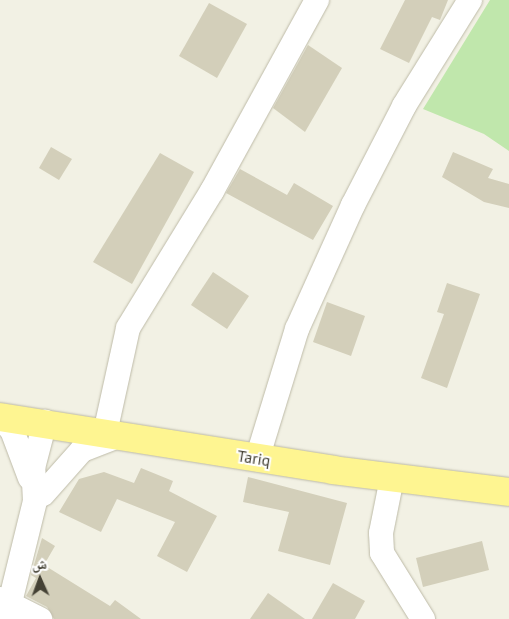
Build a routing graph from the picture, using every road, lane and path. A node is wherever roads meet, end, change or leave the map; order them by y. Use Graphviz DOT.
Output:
graph roads {
  1 [pos="317,0"];
  2 [pos="470,0"];
  3 [pos="0,417"];
  4 [pos="45,422"];
  5 [pos="75,427"];
  6 [pos="112,434"];
  7 [pos="258,459"];
  8 [pos="392,478"];
  9 [pos="509,492"];
  10 [pos="37,494"];
  11 [pos="6,606"];
  12 [pos="40,619"];
  13 [pos="423,619"];
  1 -- 6 [label="street"];
  2 -- 7 [label="street"];
  3 -- 4 [label="main road, Tariq"];
  3 -- 10 [label="street"];
  4 -- 5 [label="main road, Tariq"];
  4 -- 10 [label="street"];
  5 -- 6 [label="main road, Tariq"];
  5 -- 10 [label="street"];
  6 -- 7 [label="main road, Tariq"];
  6 -- 10 [label="street"];
  7 -- 8 [label="main road, Tariq"];
  8 -- 9 [label="main road, Tariq"];
  8 -- 13 [label="street"];
  10 -- 11 [label="street"];
  11 -- 12 [label="street"];
}
